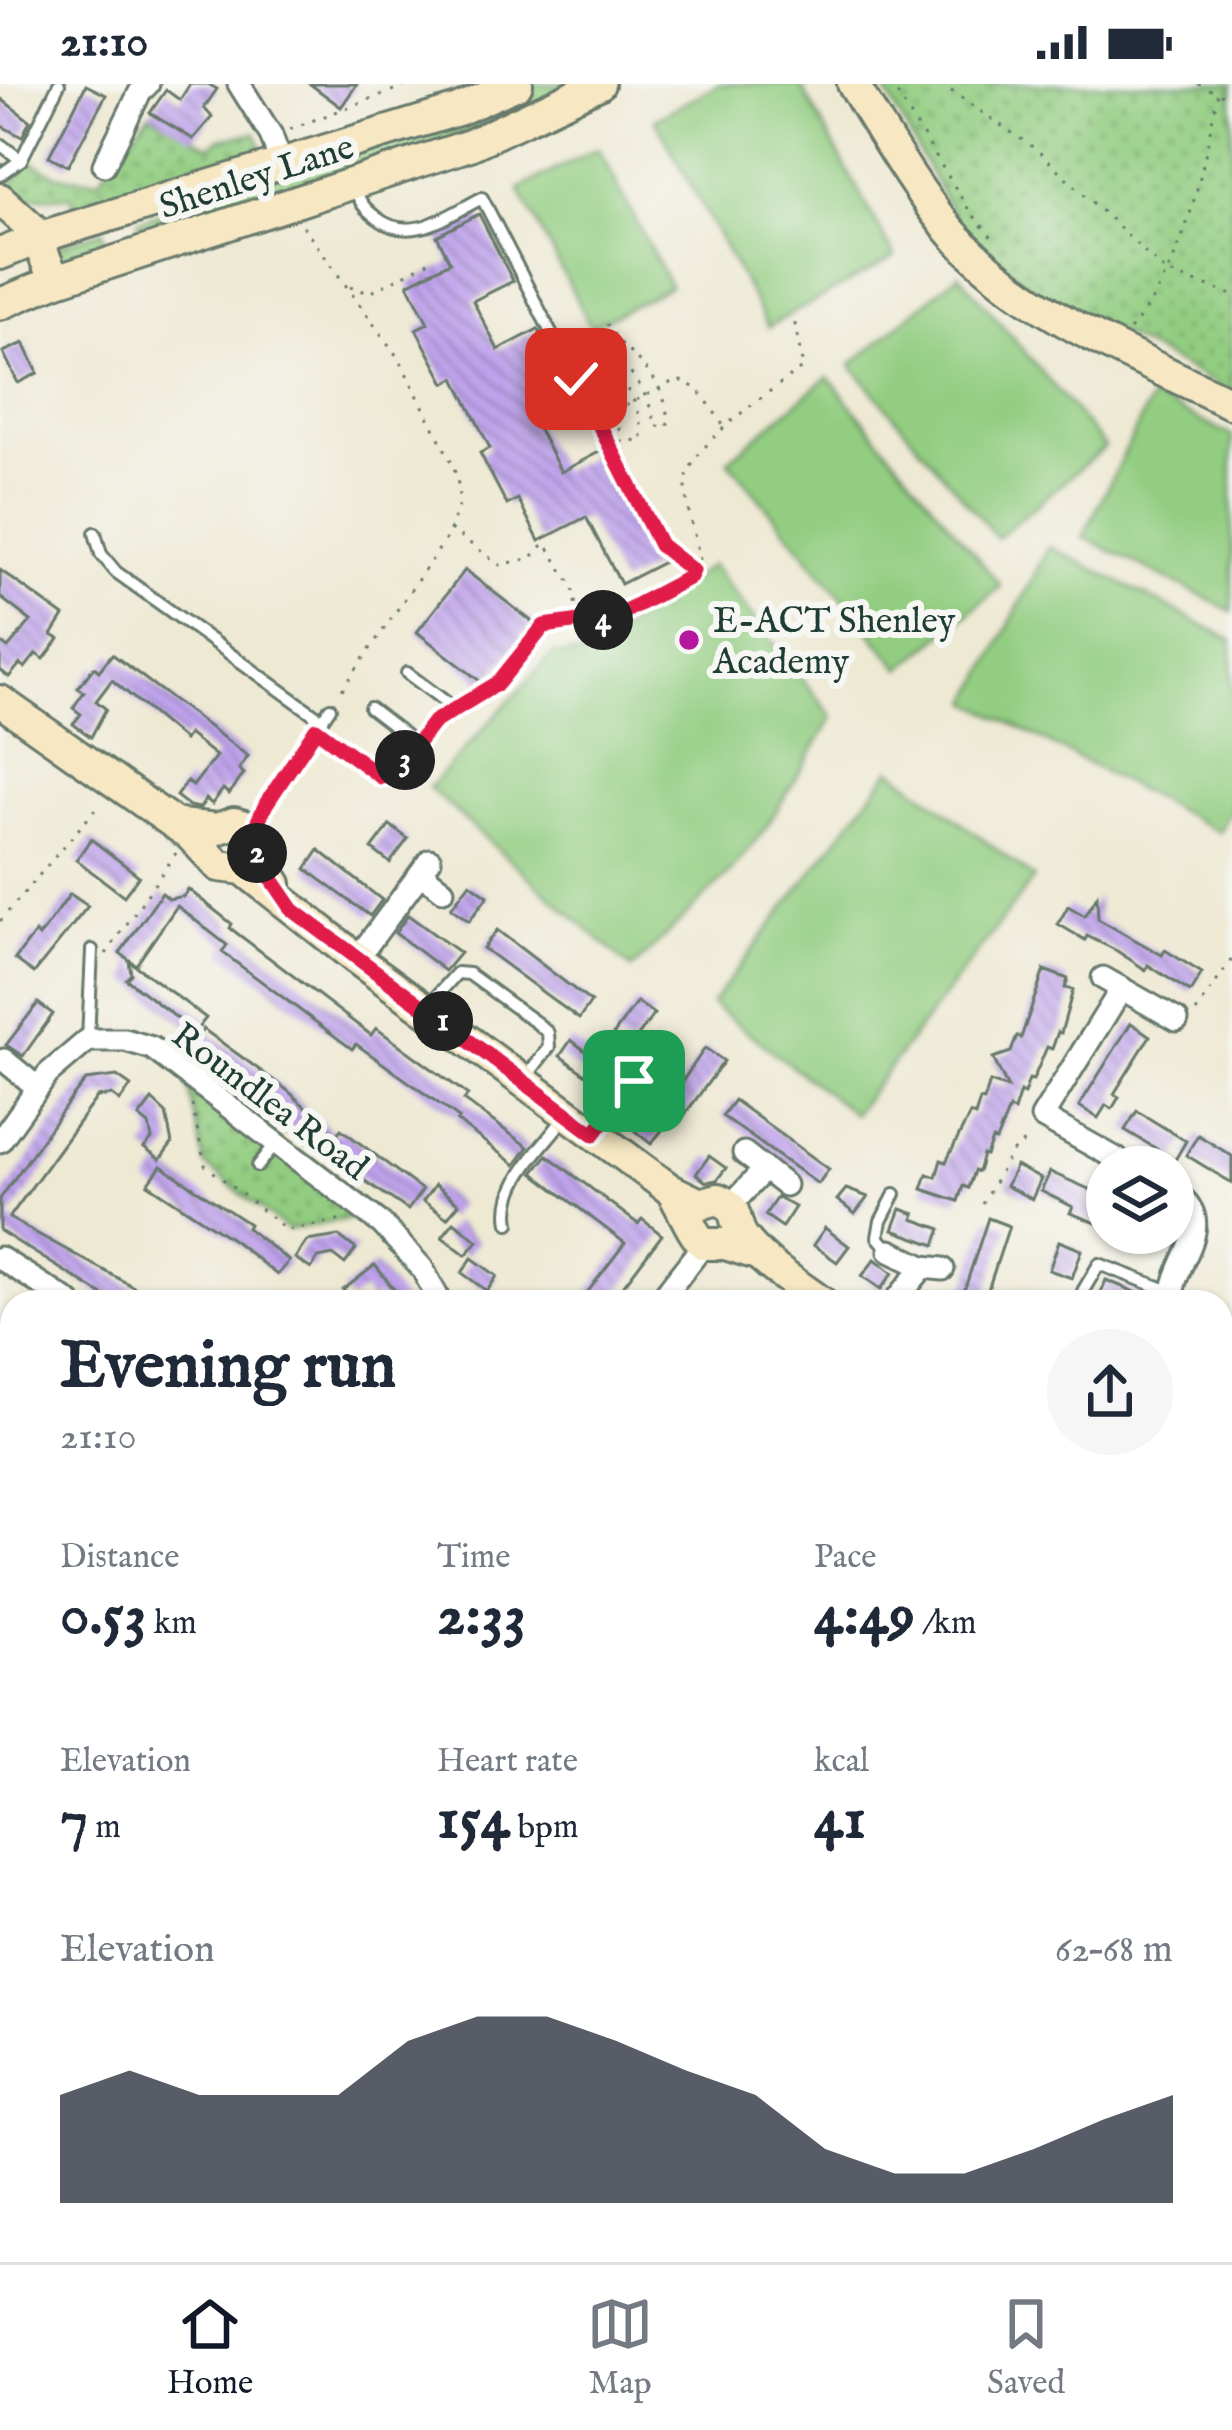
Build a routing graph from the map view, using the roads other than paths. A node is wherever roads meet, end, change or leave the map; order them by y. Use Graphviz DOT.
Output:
graph roads {
  1 [pos="59,84"];
  2 [pos="148,84"];
  3 [pos="239,84"];
  4 [pos="517,84"];
  5 [pos="599,84"];
  6 [pos="853,84"];
  7 [pos="0,144"];
  8 [pos="20,160"];
  9 [pos="104,165"];
  10 [pos="283,166"];
  11 [pos="0,175"];
  12 [pos="354,185"];
  13 [pos="0,202"];
  14 [pos="19,246"];
  15 [pos="47,284"];
  16 [pos="0,304"];
  17 [pos="1232,404"];
  18 [pos="95,533"];
  19 [pos="407,673"];
  20 [pos="0,701"];
  21 [pos="330,708"];
  22 [pos="370,708"];
  23 [pos="455,709"];
  24 [pos="319,725"];
  25 [pos="417,744"];
  26 [pos="228,836"];
  27 [pos="443,890"];
  28 [pos="96,956"];
  29 [pos="357,959"];
  30 [pos="426,1008"];
  31 [pos="1177,1020"];
  32 [pos="88,1040"];
  33 [pos="654,1058"];
  34 [pos="4,1060"];
  35 [pos="524,1081"];
  36 [pos="634,1081"];
  37 [pos="38,1088"];
  38 [pos="658,1096"];
  39 [pos="567,1114"];
  40 [pos="1042,1117"];
  41 [pos="594,1134"];
  42 [pos="1030,1137"];
  43 [pos="0,1142"];
  44 [pos="276,1143"];
  45 [pos="1094,1146"];
  46 [pos="744,1153"];
  47 [pos="258,1166"];
  48 [pos="765,1169"];
  49 [pos="784,1185"];
  50 [pos="895,1194"];
  51 [pos="509,1223"];
  52 [pos="721,1229"];
  53 [pos="890,1251"];
  54 [pos="1188,1254"];
  55 [pos="0,1258"];
  56 [pos="50,1290"];
  57 [pos="434,1290"];
  58 [pos="669,1290"];
  59 [pos="805,1290"];
  60 [pos="908,1290"];
  61 [pos="1084,1290"];
  62 [pos="1157,1290"];
  63 [pos="1175,1290"];
  1 -- 8 [label="lane"];
  2 -- 9 [label="street, Shenley Lane"];
  3 -- 10 [label="street, Shenley Lane"];
  4 -- 10 [label="street, Shenley Lane"];
  5 -- 12 [label="street, Shenley Lane"];
  6 -- 17 [label="street"];
  7 -- 8 [label="lane"];
  8 -- 11 [label="lane"];
  10 -- 14 [label="street, Shenley Lane"];
  12 -- 15 [label="street, Shenley Lane"];
  12 -- 23 [label="lane"];
  13 -- 14 [label="street"];
  14 -- 15 [label="street"];
  15 -- 16 [label="street, Shenley Lane"];
  18 -- 24 [label="lane"];
  19 -- 23 [label="lane"];
  20 -- 26 [label="street"];
  21 -- 24 [label="lane"];
  22 -- 25 [label="lane"];
  23 -- 25 [label="lane"];
  24 -- 25 [label="lane"];
  24 -- 26 [label="lane"];
  26 -- 29 [label="street"];
  27 -- 29 [label="street"];
  28 -- 32 [label="lane"];
  29 -- 30 [label="street"];
  30 -- 35 [label="street"];
  30 -- 35 [label="lane"];
  31 -- 40 [label="street"];
  32 -- 37 [label="street"];
  32 -- 44 [label="street, Roundlea Road"];
  33 -- 36 [label="street"];
  34 -- 37 [label="street"];
  35 -- 39 [label="street"];
  36 -- 38 [label="street"];
  36 -- 41 [label="street"];
  37 -- 43 [label="street"];
  39 -- 41 [label="street"];
  39 -- 51 [label="lane"];
  40 -- 42 [label="street"];
  40 -- 45 [label="street"];
  41 -- 52 [label="street"];
  44 -- 47 [label="lane"];
  44 -- 57 [label="street, Roundlea Road"];
  46 -- 48 [label="street"];
  48 -- 49 [label="street"];
  48 -- 52 [label="street"];
  50 -- 53 [label="lane"];
  52 -- 58 [label="street"];
  52 -- 59 [label="street"];
  53 -- 60 [label="street"];
  54 -- 63 [label="street"];
  55 -- 56 [label="street"];
  61 -- 62 [label="lane"];
}
